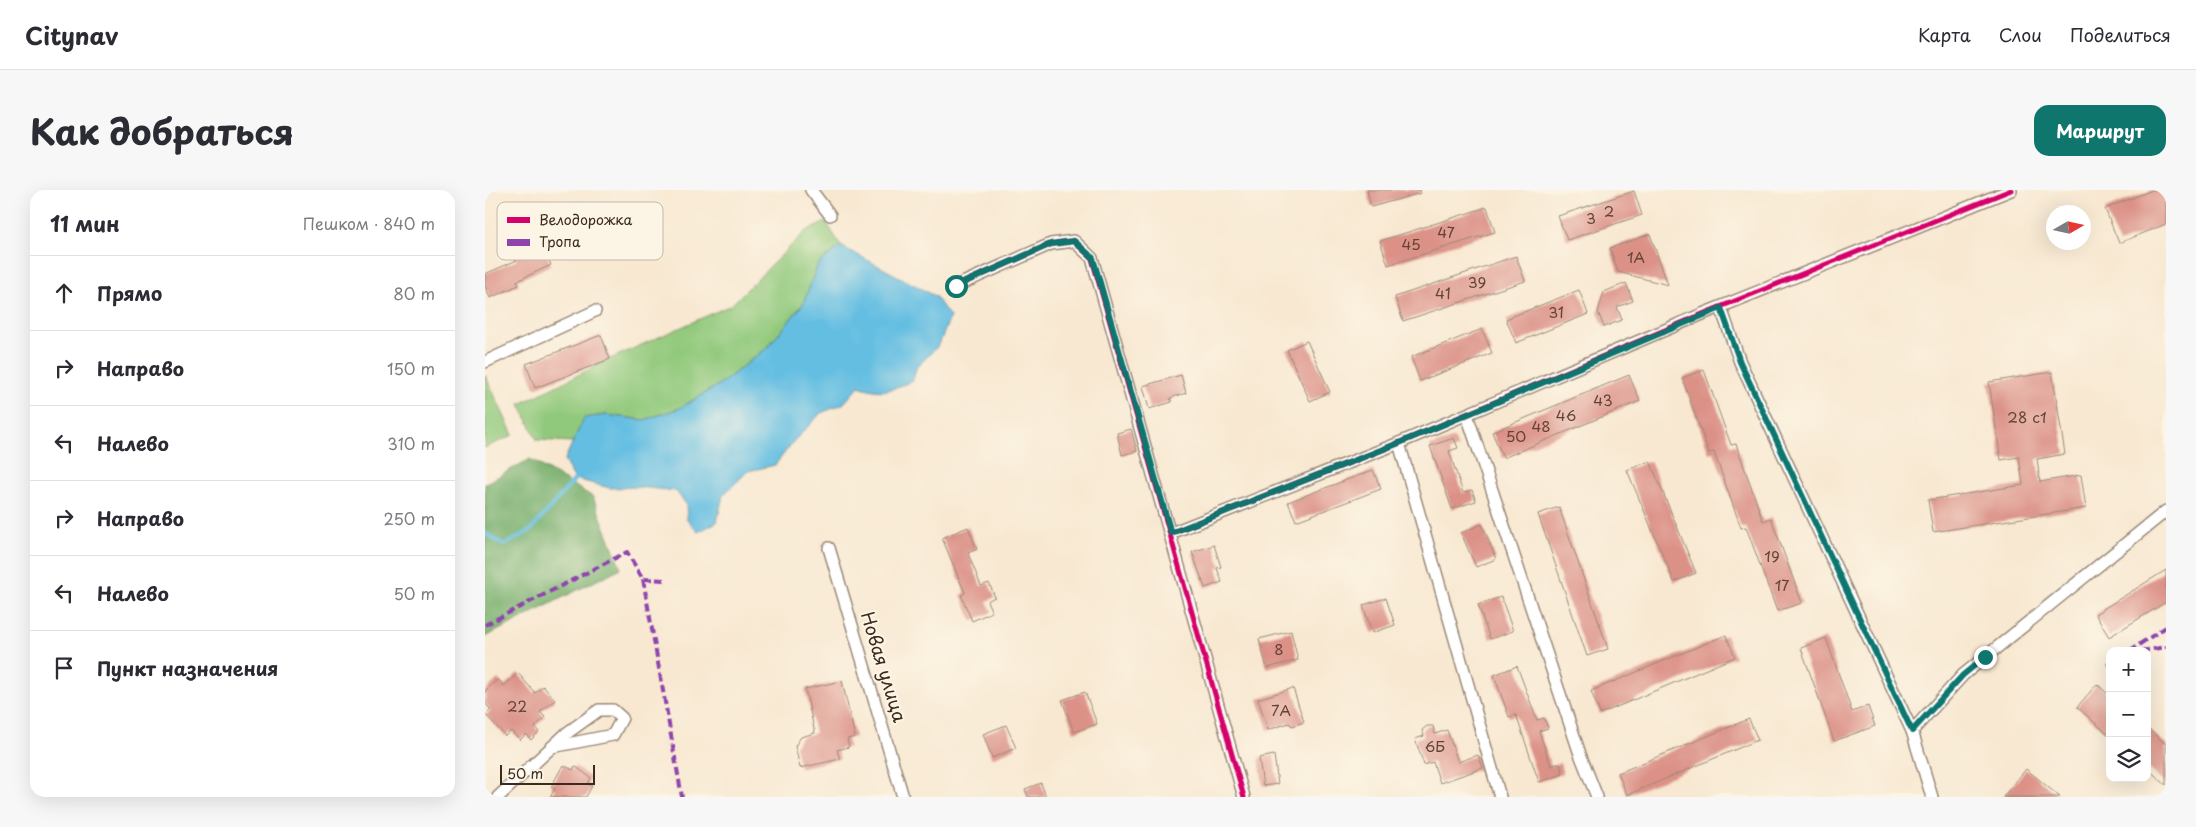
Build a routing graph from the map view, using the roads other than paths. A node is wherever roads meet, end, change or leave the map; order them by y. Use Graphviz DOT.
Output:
graph roads {
  1 [pos="811,190"];
  2 [pos="2011,190"];
  3 [pos="830,215"];
  4 [pos="956,286"];
  5 [pos="1721,308"];
  6 [pos="595,311"];
  7 [pos="485,362"];
  8 [pos="1467,415"];
  9 [pos="1399,443"];
  10 [pos="2166,511"];
  11 [pos="1171,533"];
  12 [pos="829,548"];
  13 [pos="1912,731"];
  14 [pos="551,747"];
  15 [pos="499,797"];
  16 [pos="903,797"];
  17 [pos="1244,797"];
  18 [pos="1500,797"];
  19 [pos="1597,797"];
  20 [pos="1932,797"];
  1 -- 3 [label="street"];
  2 -- 5 [label="street"];
  4 -- 11 [label="street"];
  5 -- 8 [label="street"];
  5 -- 13 [label="street"];
  6 -- 7 [label="street"];
  8 -- 9 [label="street"];
  8 -- 19 [label="street"];
  9 -- 11 [label="street"];
  9 -- 18 [label="street"];
  10 -- 13 [label="street"];
  11 -- 17 [label="street"];
  12 -- 16 [label="street, Новая улица"];
  13 -- 20 [label="street"];
  14 -- 14 [label="street"];
  14 -- 15 [label="street"];
}
